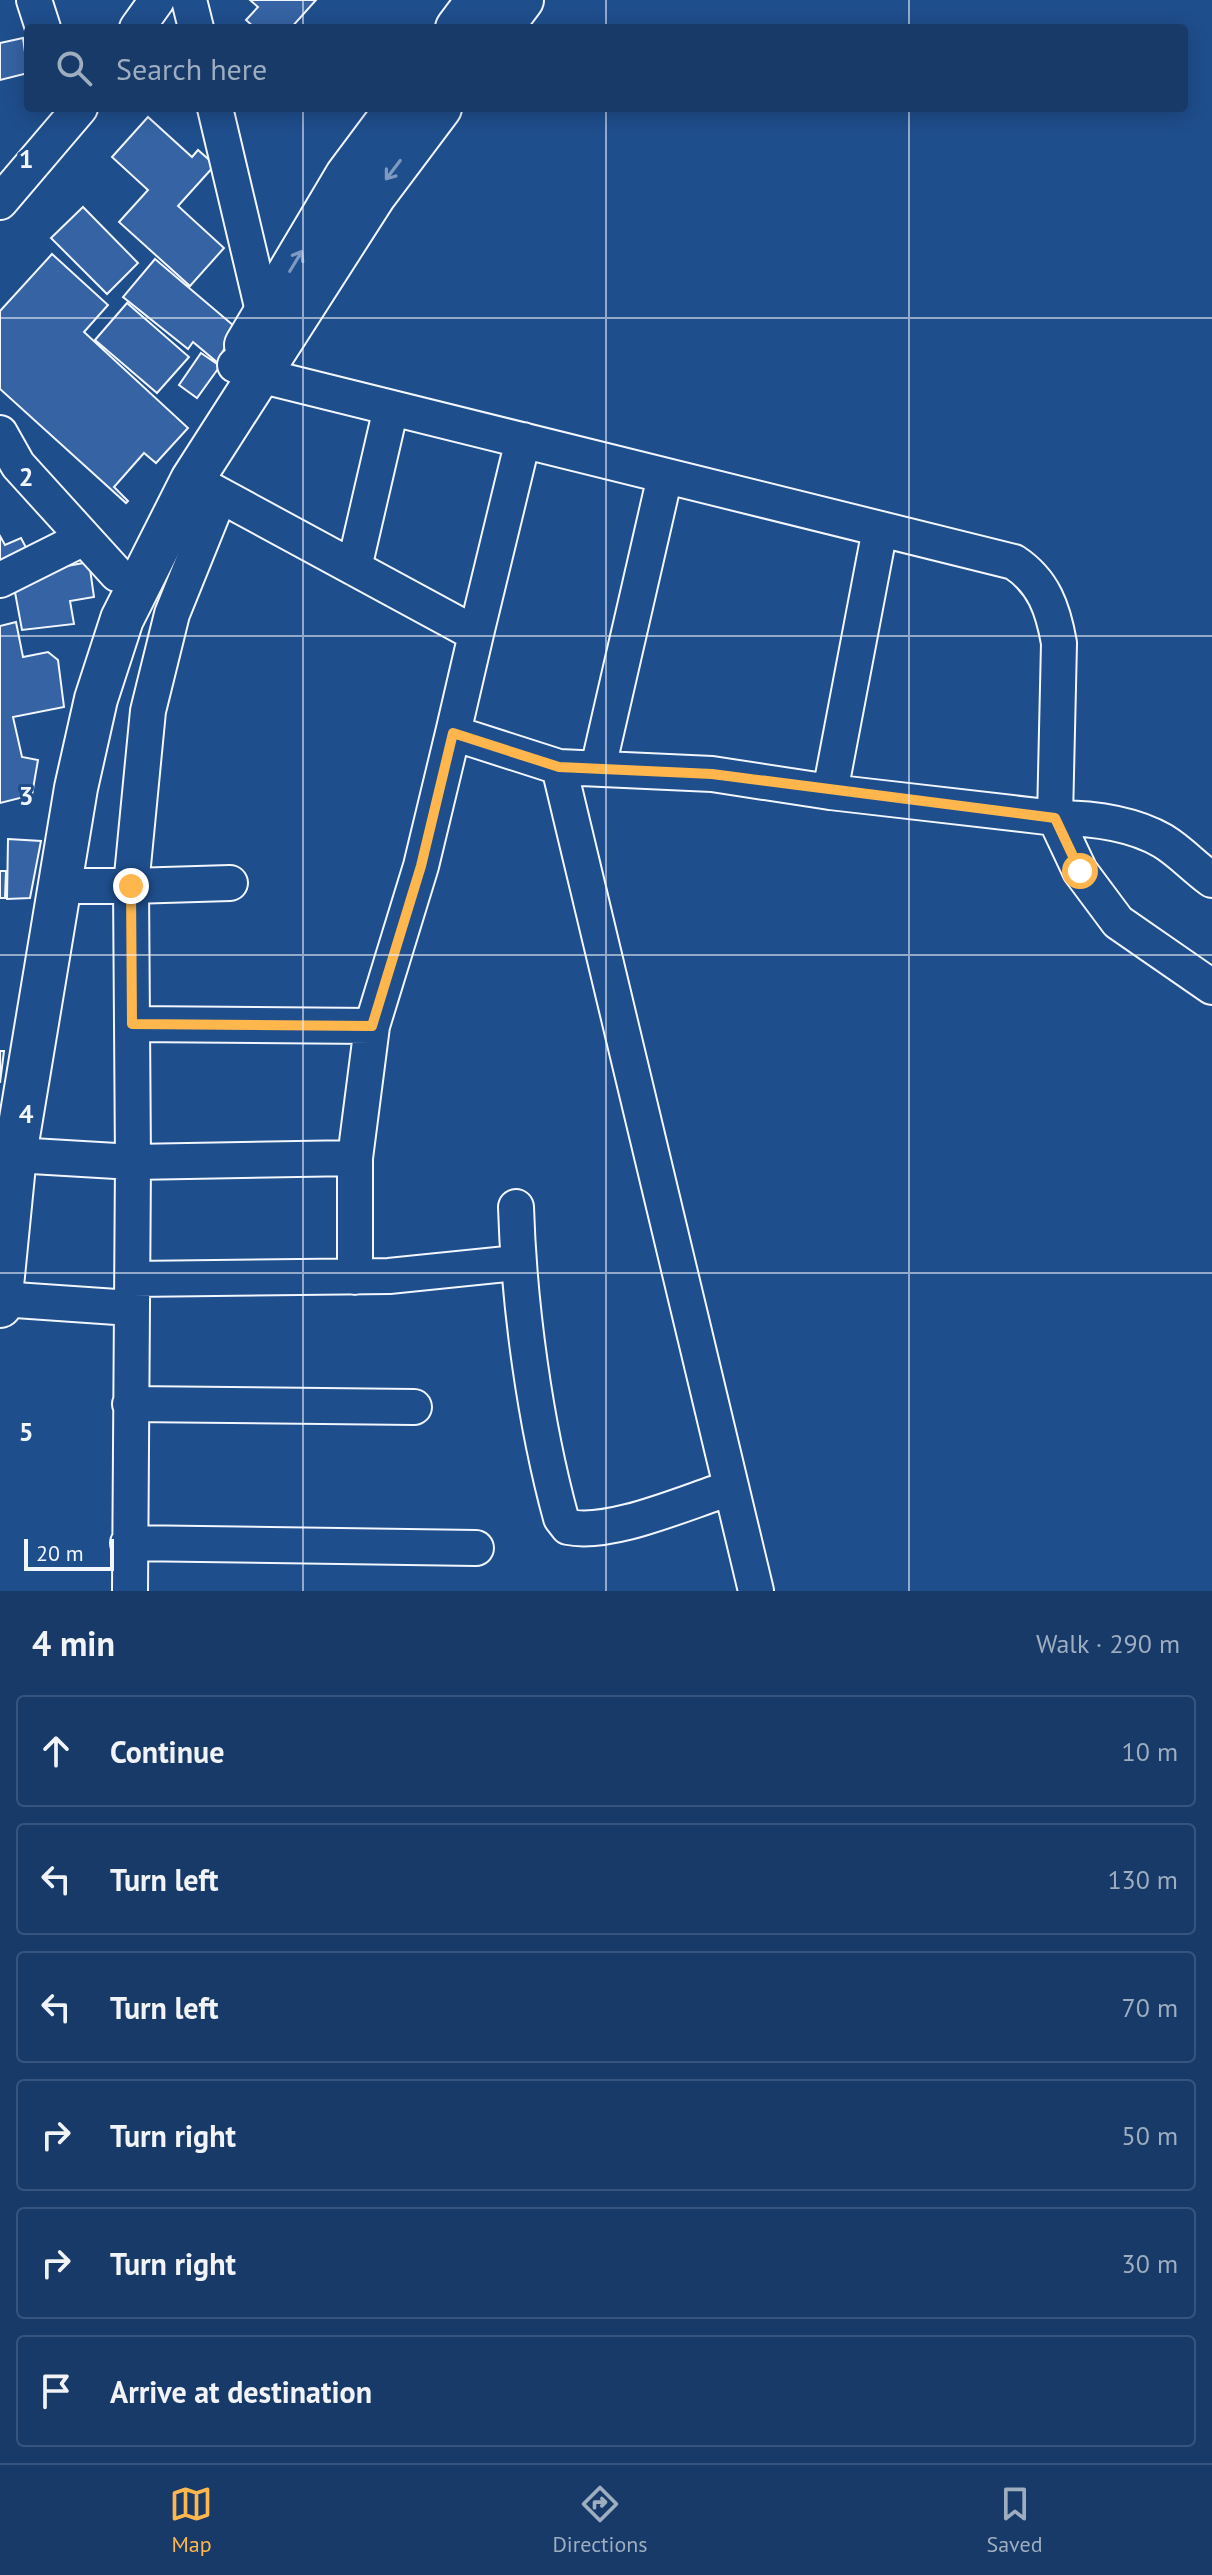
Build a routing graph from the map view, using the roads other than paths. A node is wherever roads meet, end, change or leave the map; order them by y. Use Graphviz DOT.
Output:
graph roads {
  1 [pos="34,0"];
  2 [pos="157,0"];
  3 [pos="189,0"];
  4 [pos="478,0"];
  5 [pos="522,0"];
  6 [pos="42,24"];
  7 [pos="140,24"];
  8 [pos="195,24"];
  9 [pos="460,24"];
  10 [pos="504,24"];
  11 [pos="73,112"];
  12 [pos="216,112"];
  13 [pos="394,112"];
  14 [pos="437,112"];
  15 [pos="0,202"];
  16 [pos="277,322"];
  17 [pos="247,370"];
  18 [pos="391,408"];
  19 [pos="0,433"];
  20 [pos="523,440"];
  21 [pos="9,469"];
  22 [pos="665,476"];
  23 [pos="206,487"];
  24 [pos="880,529"];
  25 [pos="82,539"];
  26 [pos="354,568"];
  27 [pos="117,574"];
  28 [pos="0,580"];
  29 [pos="476,634"];
  30 [pos="453,733"];
  31 [pos="559,767"];
  32 [pos="598,768"];
  33 [pos="830,792"];
  34 [pos="1055,818"];
  35 [pos="1212,880"];
  36 [pos="230,883"];
  37 [pos="59,886"];
  38 [pos="131,886"];
  39 [pos="1212,987"];
  40 [pos="132,1024"];
  41 [pos="372,1026"];
  42 [pos="7,1136"];
  43 [pos="355,1158"];
  44 [pos="133,1162"];
  45 [pos="516,1207"];
  46 [pos="517,1263"];
  47 [pos="355,1277"];
  48 [pos="132,1294"];
  49 [pos="0,1299"];
  50 [pos="0,1306"];
  51 [pos="130,1404"];
  52 [pos="414,1407"];
  53 [pos="731,1488"];
  54 [pos="128,1543"];
  55 [pos="476,1548"];
  56 [pos="130,1591"];
  57 [pos="756,1591"];
  1 -- 6 [label="street"];
  2 -- 7 [label="street"];
  3 -- 8 [label="street"];
  4 -- 9 [label="main road"];
  5 -- 10 [label="main road"];
  11 -- 15 [label="street"];
  12 -- 16 [label="street"];
  16 -- 13 [label="main road, one-way"];
  14 -- 16 [label="main road, one-way"];
  16 -- 17 [label="main road"];
  17 -- 18 [label="street"];
  17 -- 23 [label="main road"];
  17 -- 27 [label="main road"];
  18 -- 20 [label="street"];
  18 -- 26 [label="street"];
  19 -- 21 [label="street"];
  20 -- 22 [label="street"];
  20 -- 29 [label="street"];
  21 -- 25 [label="street"];
  22 -- 24 [label="street"];
  22 -- 32 [label="street"];
  23 -- 26 [label="street"];
  23 -- 37 [label="main road"];
  23 -- 38 [label="street"];
  24 -- 33 [label="street"];
  24 -- 34 [label="street"];
  25 -- 27 [label="street"];
  25 -- 28 [label="street"];
  26 -- 29 [label="street"];
  27 -- 42 [label="main road"];
  29 -- 30 [label="street"];
  30 -- 31 [label="street"];
  30 -- 41 [label="street"];
  31 -- 32 [label="street"];
  31 -- 53 [label="street"];
  32 -- 33 [label="street"];
  33 -- 34 [label="street"];
  34 -- 35 [label="street"];
  34 -- 39 [label="street"];
  36 -- 38 [label="street"];
  37 -- 38 [label="street"];
  37 -- 42 [label="main road"];
  38 -- 40 [label="street"];
  40 -- 41 [label="street"];
  40 -- 44 [label="street"];
  41 -- 43 [label="street"];
  42 -- 44 [label="street"];
  42 -- 49 [label="main road"];
  43 -- 44 [label="street"];
  43 -- 47 [label="street"];
  44 -- 48 [label="street"];
  45 -- 46 [label="street"];
  46 -- 47 [label="street"];
  46 -- 53 [label="street"];
  47 -- 48 [label="street"];
  48 -- 49 [label="street"];
  48 -- 51 [label="street"];
  49 -- 50 [label="main road"];
  51 -- 52 [label="street"];
  51 -- 54 [label="street"];
  53 -- 57 [label="street"];
  54 -- 55 [label="street"];
  54 -- 56 [label="street"];
}
